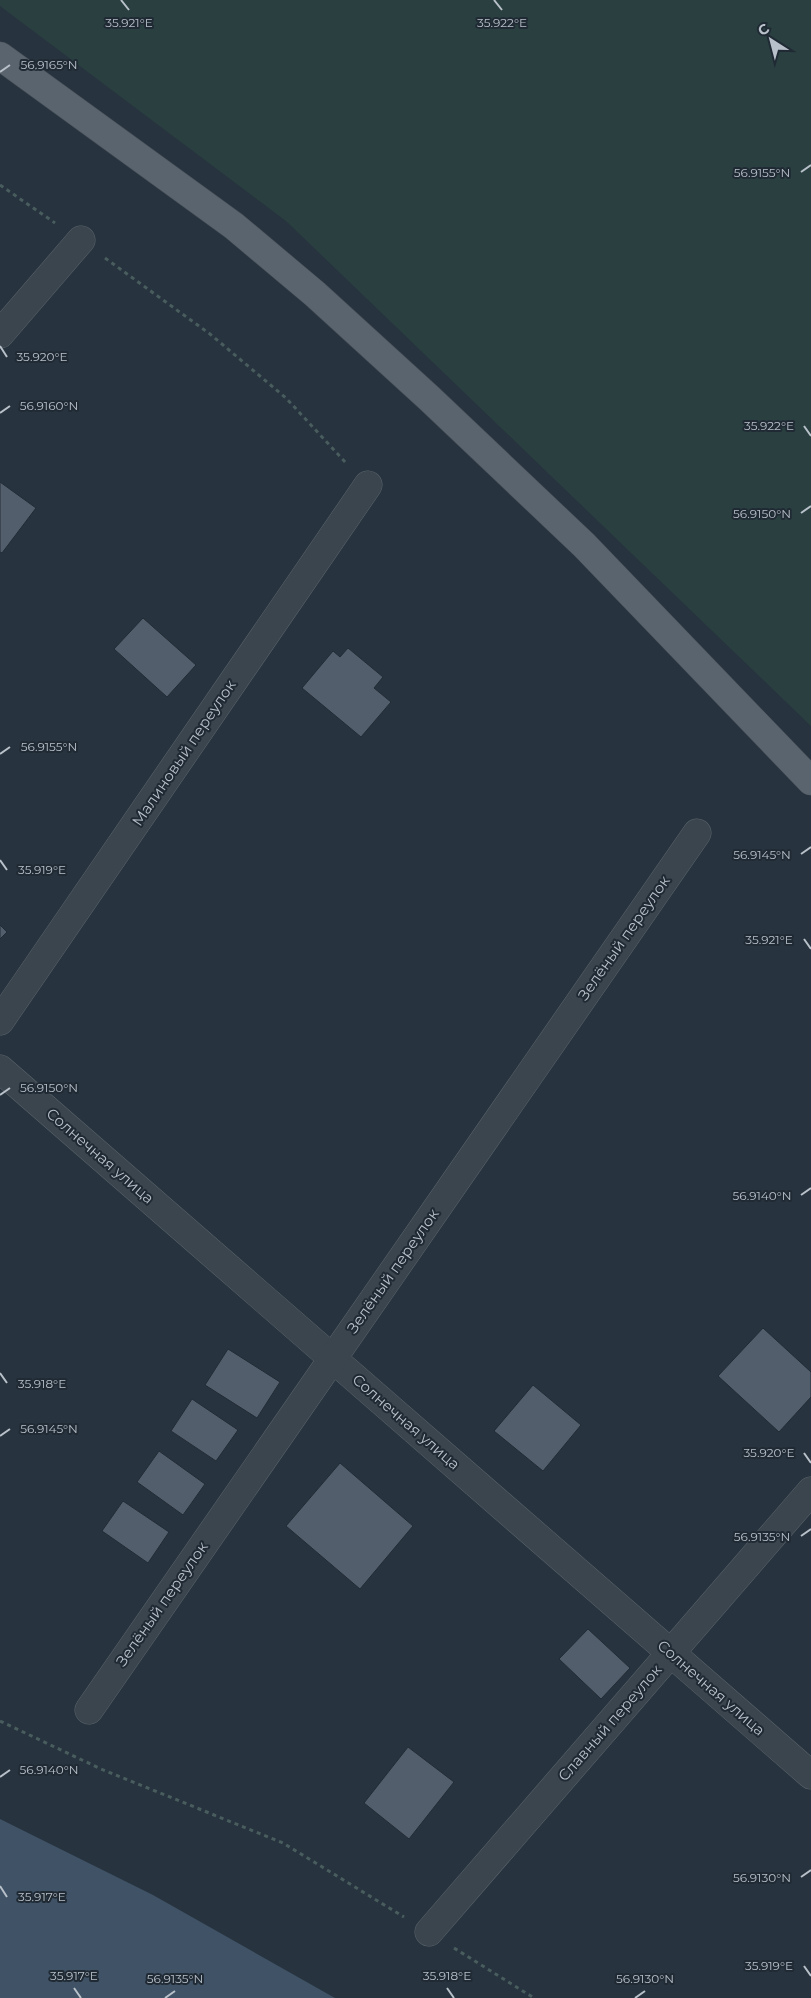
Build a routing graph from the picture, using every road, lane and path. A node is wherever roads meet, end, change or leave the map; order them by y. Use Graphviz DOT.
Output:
graph roads {
  1 [pos="0,56"];
  2 [pos="0,185"];
  3 [pos="81,240"];
  4 [pos="0,334"];
  5 [pos="368,485"];
  6 [pos="811,781"];
  7 [pos="697,832"];
  8 [pos="0,1021"];
  9 [pos="0,1069"];
  10 [pos="332,1358"];
  11 [pos="811,1491"];
  12 [pos="671,1653"];
  13 [pos="89,1710"];
  14 [pos="0,1721"];
  15 [pos="811,1774"];
  16 [pos="429,1932"];
  17 [pos="534,1998"];
  1 -- 6 [label="main road"];
  2 -- 3 [label="path"];
  3 -- 4 [label="street"];
  3 -- 5 [label="path"];
  5 -- 8 [label="street, Малиновый переулок"];
  7 -- 10 [label="street, Зелёный переулок"];
  9 -- 10 [label="street, Солнечная улица"];
  10 -- 12 [label="street, Солнечная улица"];
  10 -- 13 [label="street, Зелёный переулок"];
  11 -- 12 [label="street, Славный переулок"];
  12 -- 15 [label="street, Солнечная улица"];
  12 -- 16 [label="street, Славный переулок"];
  14 -- 16 [label="path"];
  16 -- 17 [label="path"];
}
